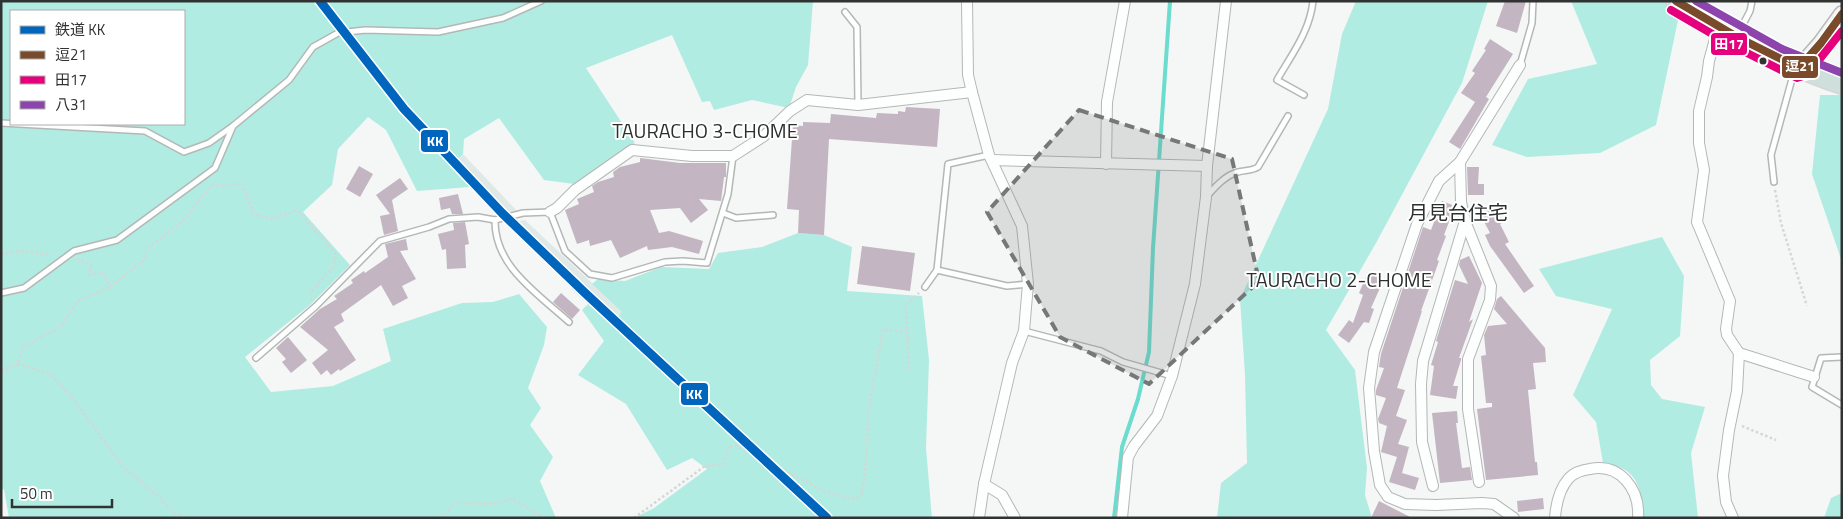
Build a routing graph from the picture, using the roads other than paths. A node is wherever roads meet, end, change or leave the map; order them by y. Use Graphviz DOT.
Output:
graph roads {
  1 [pos="541,1"];
  2 [pos="967,1"];
  3 [pos="1125,1"];
  4 [pos="1226,1"];
  5 [pos="1314,1"];
  6 [pos="1533,1"];
  7 [pos="1676,1"];
  8 [pos="1752,1"];
  9 [pos="845,12"];
  10 [pos="1842,14"];
  11 [pos="1729,32"];
  12 [pos="1520,65"];
  13 [pos="1799,68"];
  14 [pos="1842,84"];
  15 [pos="972,92"];
  16 [pos="1304,95"];
  17 [pos="858,105"];
  18 [pos="1288,116"];
  19 [pos="37,125"];
  20 [pos="233,126"];
  21 [pos="733,156"];
  22 [pos="991,157"];
  23 [pos="1460,162"];
  24 [pos="1106,164"];
  25 [pos="1207,166"];
  26 [pos="1774,182"];
  27 [pos="1206,197"];
  28 [pos="550,212"];
  29 [pos="723,213"];
  30 [pos="773,215"];
  31 [pos="495,220"];
  32 [pos="1464,221"];
  33 [pos="937,270"];
  34 [pos="1028,284"];
  35 [pos="925,287"];
  36 [pos="1,293"];
  37 [pos="569,322"];
  38 [pos="1024,331"];
  39 [pos="1739,353"];
  40 [pos="1842,357"];
  41 [pos="256,358"];
  42 [pos="1172,376"];
  43 [pos="1814,377"];
  44 [pos="1842,405"];
  45 [pos="1479,482"];
  46 [pos="984,484"];
  47 [pos="1433,486"];
  48 [pos="979,518"];
  49 [pos="1015,518"];
  50 [pos="1122,518"];
  51 [pos="1514,518"];
  52 [pos="1555,518"];
  53 [pos="1638,518"];
  54 [pos="1734,518"];
  1 -- 20 [label="lane"];
  2 -- 15 [label="street"];
  3 -- 24 [label="street"];
  4 -- 25 [label="street"];
  5 -- 16 [label="lane"];
  6 -- 12 [label="lane"];
  7 -- 11 [label="highway"];
  8 -- 11 [label="lane"];
  9 -- 17 [label="lane"];
  10 -- 13 [label="main road"];
  11 -- 13 [label="highway"];
  11 -- 39 [label="street"];
  12 -- 23 [label="street"];
  13 -- 14 [label="highway"];
  13 -- 26 [label="lane"];
  15 -- 17 [label="street"];
  15 -- 22 [label="street"];
  17 -- 21 [label="street"];
  18 -- 27 [label="lane"];
  19 -- 20 [label="lane"];
  20 -- 36 [label="lane"];
  21 -- 28 [label="street"];
  21 -- 29 [label="lane"];
  22 -- 24 [label="street"];
  22 -- 33 [label="lane"];
  22 -- 34 [label="street"];
  23 -- 32 [label="street"];
  23 -- 51 [label="street"];
  24 -- 25 [label="street"];
  25 -- 27 [label="street"];
  27 -- 42 [label="street"];
  28 -- 29 [label="lane"];
  28 -- 31 [label="lane"];
  29 -- 30 [label="lane"];
  31 -- 37 [label="lane"];
  31 -- 41 [label="lane"];
  32 -- 45 [label="street"];
  32 -- 47 [label="street"];
  33 -- 34 [label="lane"];
  33 -- 35 [label="lane"];
  34 -- 38 [label="street"];
  38 -- 42 [label="lane"];
  38 -- 46 [label="street"];
  39 -- 43 [label="street"];
  39 -- 54 [label="street"];
  40 -- 43 [label="lane"];
  42 -- 50 [label="street"];
  43 -- 44 [label="lane"];
  46 -- 48 [label="street"];
  46 -- 49 [label="street"];
  52 -- 53 [label="street"];
}
